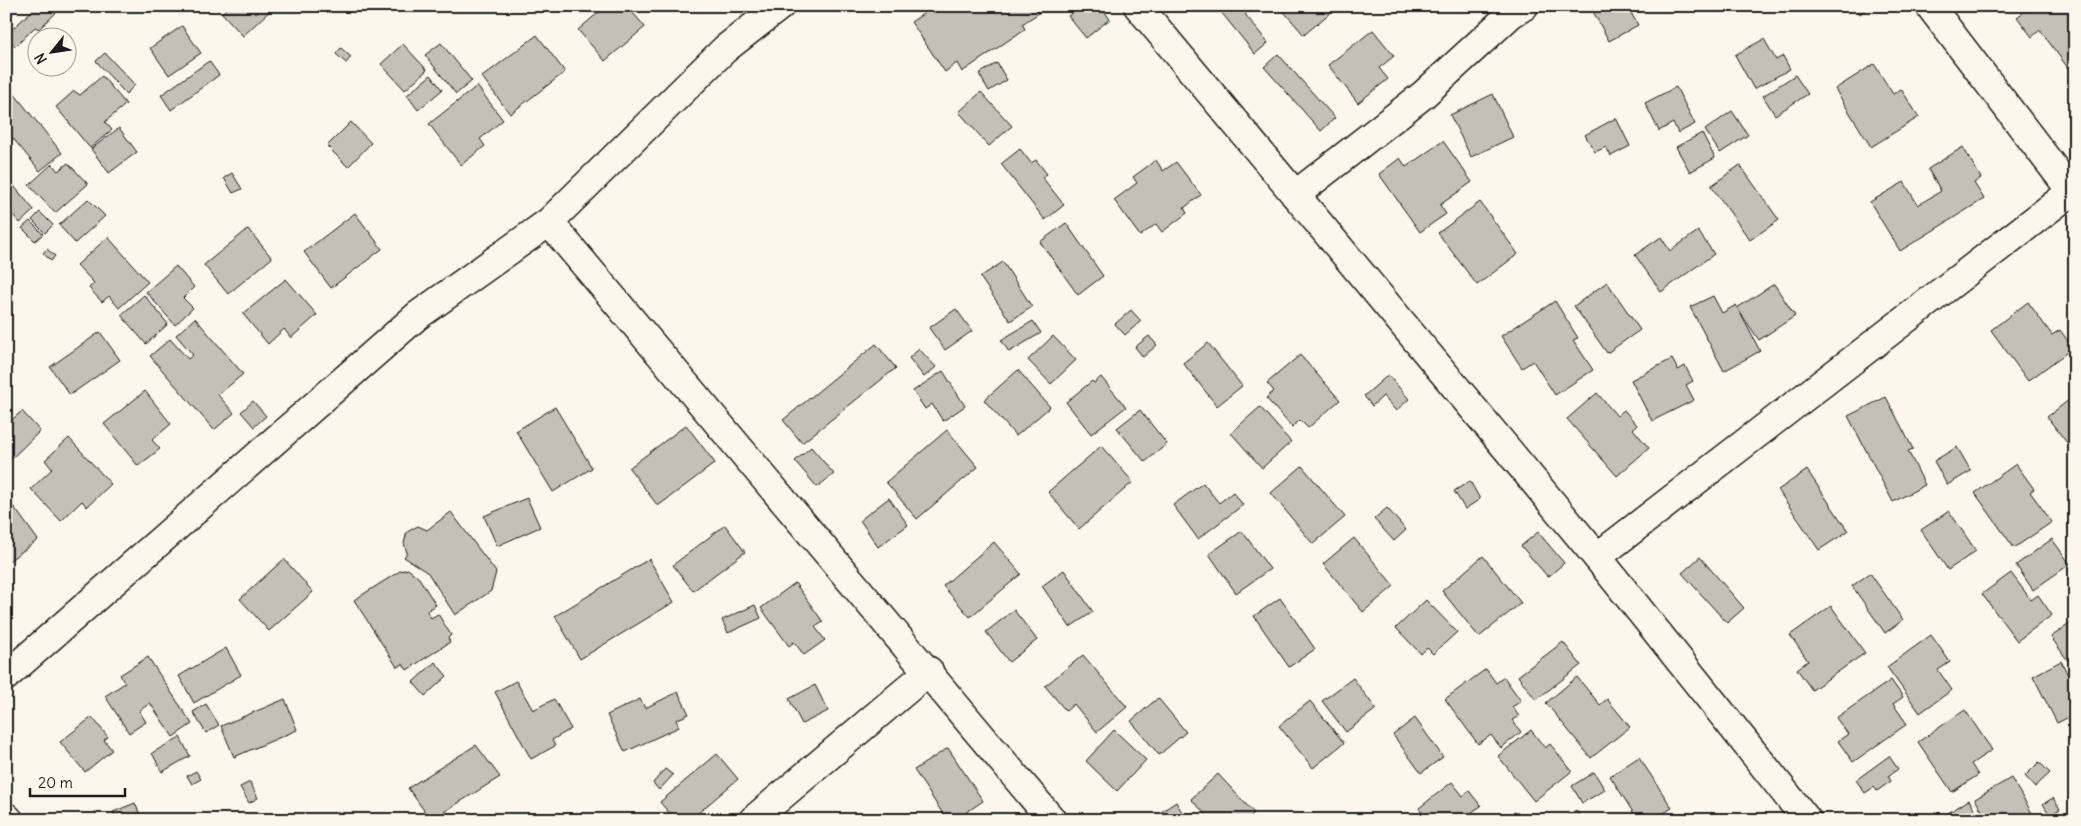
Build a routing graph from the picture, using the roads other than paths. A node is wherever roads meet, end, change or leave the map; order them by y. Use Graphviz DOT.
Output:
graph roads {
  1 [pos="780,6"];
  2 [pos="1138,6"];
  3 [pos="1524,6"];
  4 [pos="1930,6"];
  5 [pos="2073,194"];
  6 [pos="1295,195"];
  7 [pos="549,222"];
  8 [pos="1597,557"];
  9 [pos="929,671"];
  10 [pos="6,676"];
  11 [pos="6,817"];
  12 [pos="9,820"];
  13 [pos="753,820"];
  14 [pos="1052,820"];
  15 [pos="1807,820"];
  1 -- 7 [label="street"];
  2 -- 6 [label="street"];
  3 -- 6 [label="street"];
  4 -- 5 [label="street"];
  5 -- 8 [label="street"];
  6 -- 8 [label="street"];
  7 -- 9 [label="street"];
  7 -- 10 [label="street"];
  8 -- 15 [label="street"];
  9 -- 13 [label="street"];
  9 -- 14 [label="street"];
  11 -- 12 [label="street"];
}
